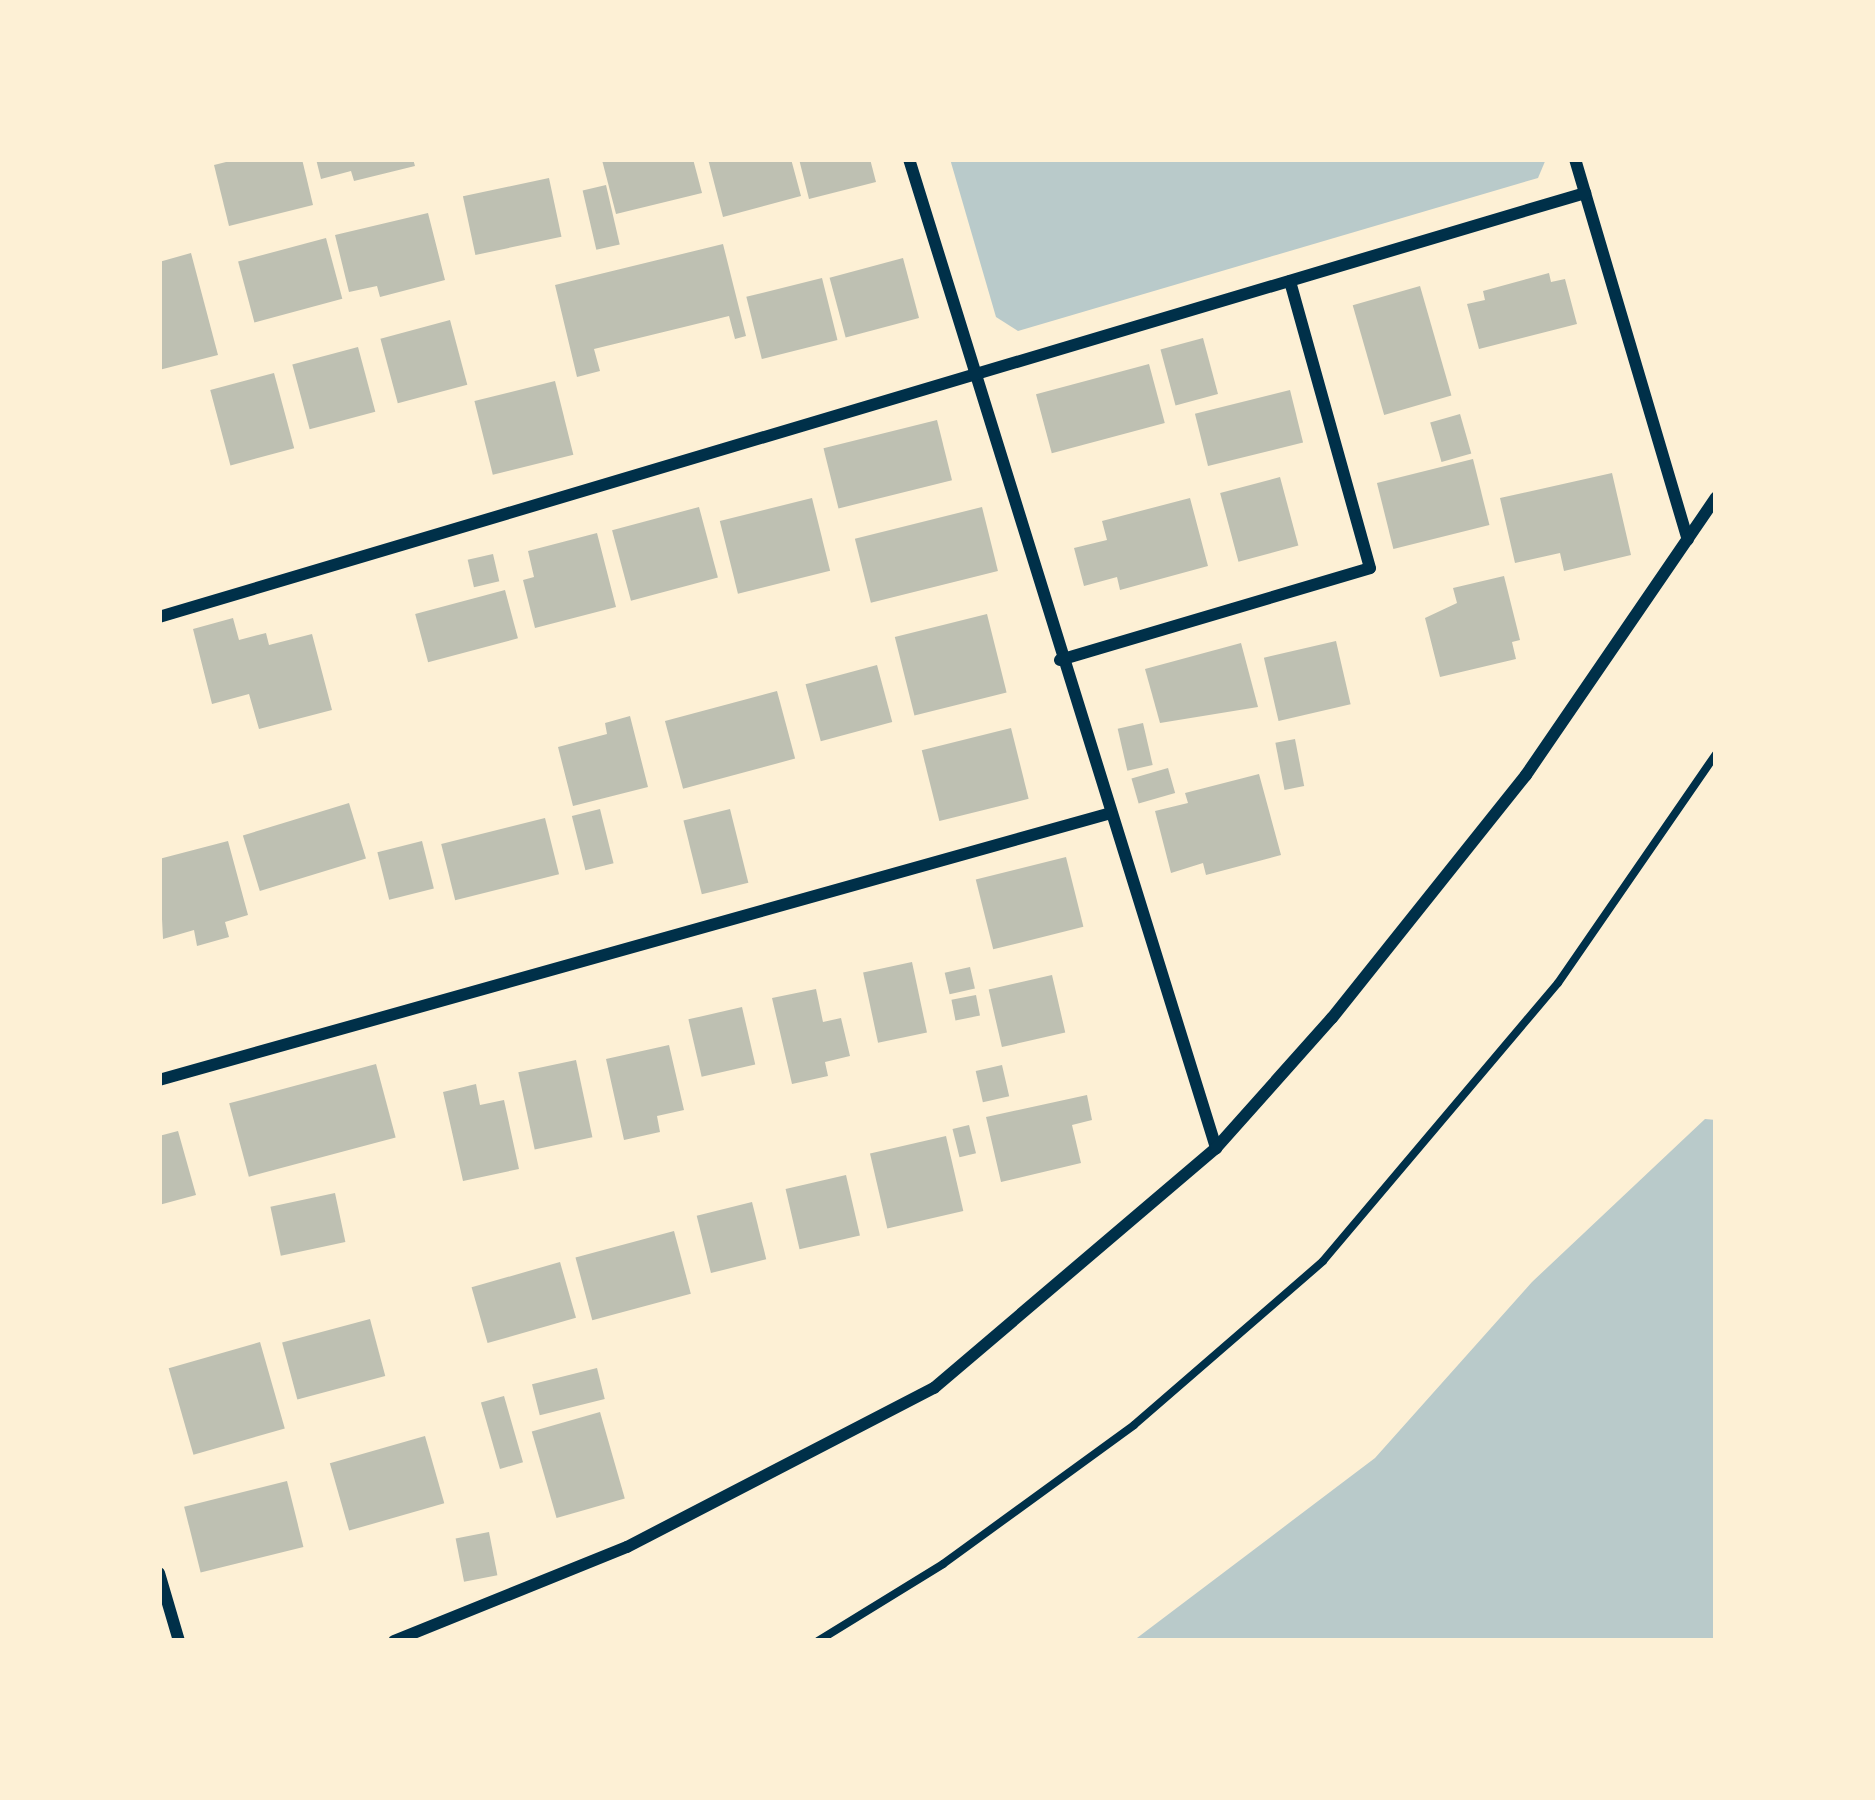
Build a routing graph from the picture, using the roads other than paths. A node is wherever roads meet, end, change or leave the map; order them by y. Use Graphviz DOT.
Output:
graph roads {
  1 [pos="909,159"];
  2 [pos="1575,159"];
  3 [pos="1585,194"];
  4 [pos="1290,281"];
  5 [pos="973,374"];
  6 [pos="1716,498"];
  7 [pos="1688,540"];
  8 [pos="159,617"];
  9 [pos="1060,660"];
  10 [pos="1107,814"];
  11 [pos="159,1080"];
  12 [pos="1216,1148"];
  13 [pos="159,1573"];
  14 [pos="179,1641"];
  15 [pos="394,1641"];
  1 -- 5 [label="street"];
  2 -- 3 [label="street"];
  3 -- 4 [label="street"];
  3 -- 7 [label="street"];
  4 -- 5 [label="street"];
  4 -- 9 [label="street"];
  5 -- 8 [label="street"];
  5 -- 9 [label="street"];
  6 -- 7 [label="street"];
  7 -- 12 [label="street"];
  9 -- 10 [label="street"];
  10 -- 11 [label="street"];
  10 -- 12 [label="street"];
  12 -- 15 [label="street"];
  13 -- 14 [label="street"];
}
